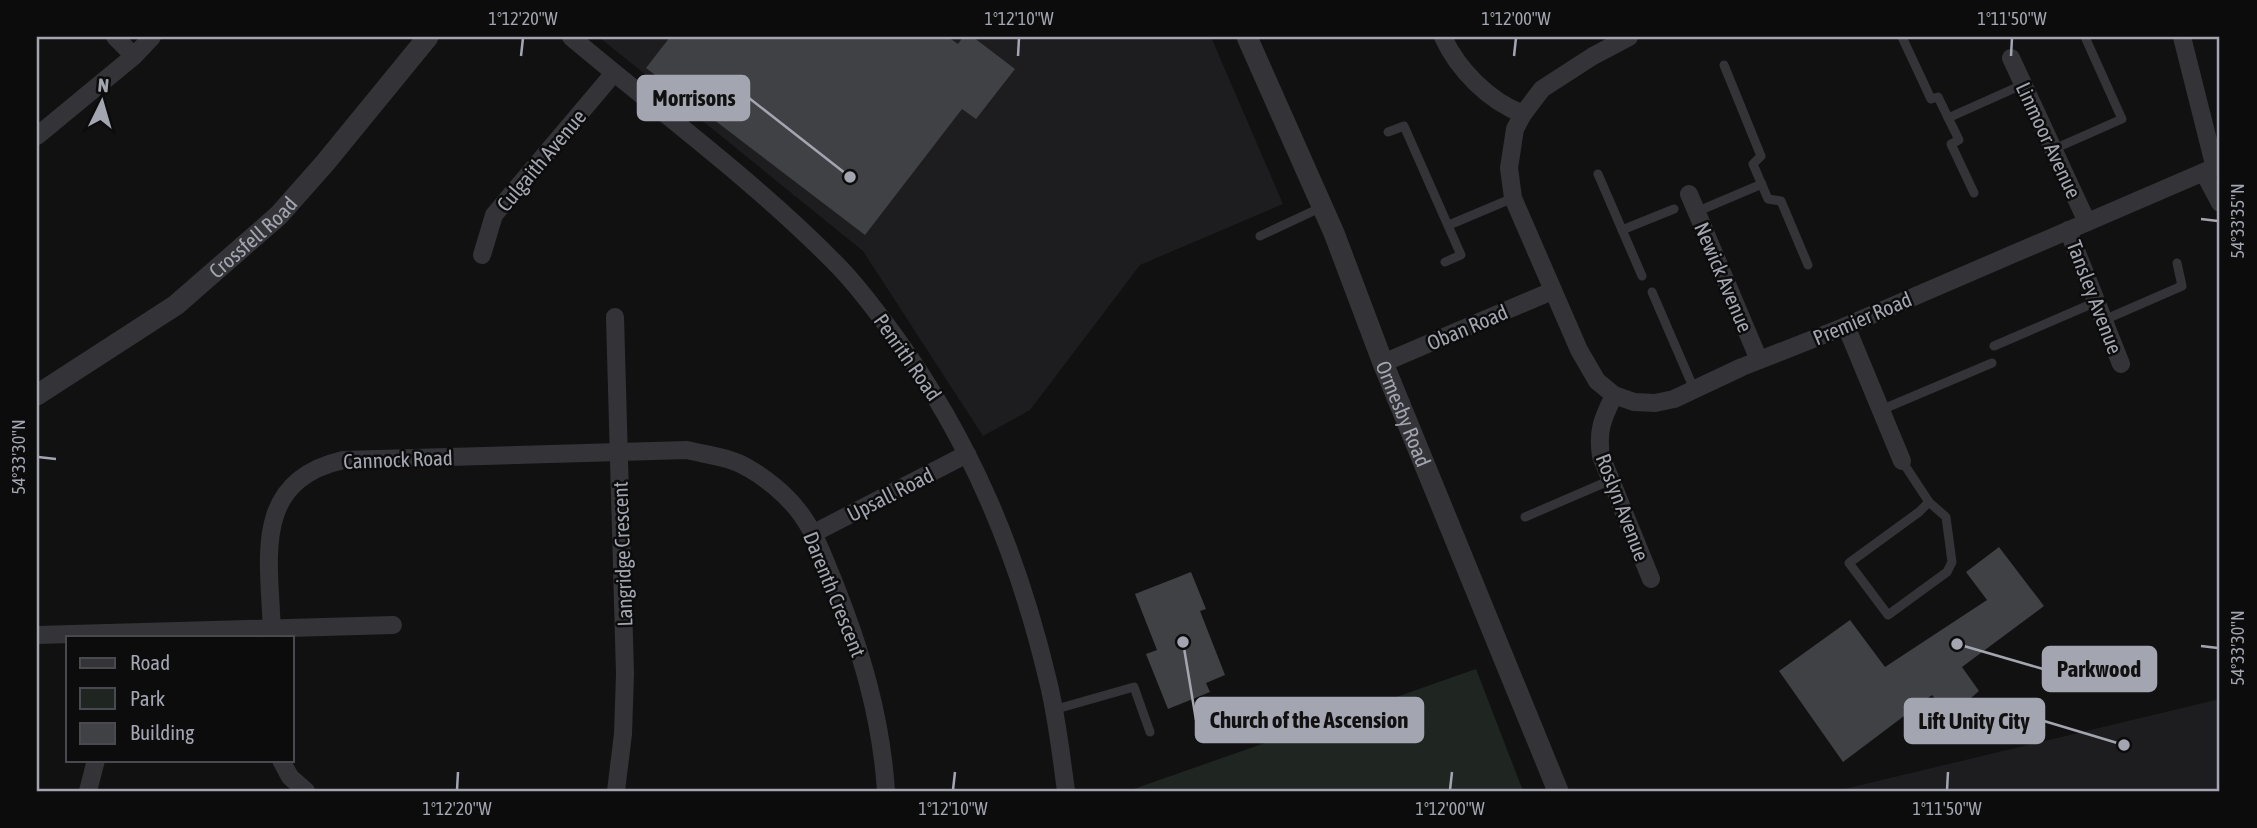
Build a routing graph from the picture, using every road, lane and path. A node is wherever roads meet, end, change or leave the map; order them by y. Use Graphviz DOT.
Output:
graph roads {
  1 [pos="115,37"];
  2 [pos="152,37"];
  3 [pos="428,37"];
  4 [pos="571,37"];
  5 [pos="1247,37"];
  6 [pos="1443,37"];
  7 [pos="1629,37"];
  8 [pos="1902,37"];
  9 [pos="2085,37"];
  10 [pos="2182,37"];
  11 [pos="134,56"];
  12 [pos="2011,58"];
  13 [pos="1724,65"];
  14 [pos="614,73"];
  15 [pos="2024,84"];
  16 [pos="1523,114"];
  17 [pos="1948,118"];
  18 [pos="1388,132"];
  19 [pos="37,136"];
  20 [pos="2053,149"];
  21 [pos="2213,169"];
  22 [pos="1598,174"];
  23 [pos="1762,184"];
  24 [pos="1974,193"];
  25 [pos="1689,194"];
  26 [pos="1513,198"];
  27 [pos="2220,203"];
  28 [pos="1322,207"];
  29 [pos="1674,209"];
  30 [pos="1696,212"];
  31 [pos="2087,222"];
  32 [pos="1448,225"];
  33 [pos="1622,230"];
  34 [pos="2068,230"];
  35 [pos="1260,236"];
  36 [pos="482,255"];
  37 [pos="1445,262"];
  38 [pos="2177,263"];
  39 [pos="1808,265"];
  40 [pos="1642,276"];
  41 [pos="1552,291"];
  42 [pos="1652,292"];
  43 [pos="2096,302"];
  44 [pos="615,317"];
  45 [pos="2104,320"];
  46 [pos="1846,326"];
  47 [pos="1994,346"];
  48 [pos="1759,360"];
  49 [pos="1383,363"];
  50 [pos="1992,363"];
  51 [pos="2121,364"];
  52 [pos="1694,389"];
  53 [pos="37,395"];
  54 [pos="1614,395"];
  55 [pos="1881,410"];
  56 [pos="618,453"];
  57 [pos="967,454"];
  58 [pos="1902,461"];
  59 [pos="1611,481"];
  60 [pos="1928,502"];
  61 [pos="1525,517"];
  62 [pos="814,533"];
  63 [pos="1651,579"];
  64 [pos="393,625"];
  65 [pos="272,633"];
  66 [pos="37,635"];
  67 [pos="106,635"];
  68 [pos="1053,710"];
  69 [pos="1150,732"];
  70 [pos="95,762"];
  71 [pos="282,762"];
  72 [pos="88,791"];
  73 [pos="306,791"];
  74 [pos="617,791"];
  75 [pos="886,791"];
  76 [pos="1066,791"];
  77 [pos="1558,791"];
  1 -- 11 [label="street"];
  2 -- 11 [label="street"];
  3 -- 53 [label="street, Crossfell Road"];
  4 -- 14 [label="street, Penrith Road"];
  5 -- 28 [label="street, Ormesby Road"];
  6 -- 16 [label="street"];
  7 -- 16 [label="street"];
  8 -- 17 [label="lane"];
  9 -- 20 [label="lane"];
  10 -- 21 [label="street"];
  11 -- 19 [label="street"];
  12 -- 15 [label="street, Linmoor Avenue"];
  13 -- 23 [label="lane"];
  14 -- 36 [label="street, Culgaith Avenue"];
  14 -- 57 [label="street, Penrith Road"];
  15 -- 17 [label="lane"];
  15 -- 20 [label="street, Linmoor Avenue"];
  16 -- 26 [label="street"];
  17 -- 24 [label="lane"];
  18 -- 32 [label="lane"];
  20 -- 31 [label="street, Linmoor Avenue"];
  21 -- 27 [label="street"];
  21 -- 31 [label="street, Premier Road"];
  22 -- 33 [label="lane"];
  23 -- 30 [label="lane"];
  23 -- 39 [label="lane"];
  25 -- 30 [label="street, Newick Avenue"];
  26 -- 32 [label="lane"];
  26 -- 41 [label="street"];
  28 -- 35 [label="lane"];
  28 -- 49 [label="street, Ormesby Road"];
  29 -- 33 [label="lane"];
  30 -- 48 [label="street, Newick Avenue"];
  31 -- 34 [label="street, Premier Road"];
  32 -- 37 [label="lane"];
  33 -- 40 [label="lane"];
  34 -- 43 [label="street, Tansley Avenue"];
  34 -- 46 [label="street, Premier Road"];
  38 -- 45 [label="lane"];
  41 -- 49 [label="street, Oban Road"];
  41 -- 54 [label="street"];
  42 -- 52 [label="lane"];
  43 -- 45 [label="street, Tansley Avenue"];
  43 -- 47 [label="lane"];
  44 -- 56 [label="street, Langridge Crescent"];
  45 -- 51 [label="street, Tansley Avenue"];
  46 -- 48 [label="street, Premier Road"];
  46 -- 55 [label="street"];
  48 -- 52 [label="street, Premier Road"];
  49 -- 77 [label="street, Ormesby Road"];
  50 -- 55 [label="lane"];
  52 -- 54 [label="street, Premier Road"];
  54 -- 59 [label="street, Roslyn Avenue"];
  55 -- 58 [label="street"];
  56 -- 62 [label="street, Darenth Crescent"];
  56 -- 65 [label="street, Cannock Road"];
  56 -- 74 [label="street, Langridge Crescent"];
  57 -- 62 [label="street, Upsall Road"];
  57 -- 68 [label="street, Penrith Road"];
  58 -- 60 [label="lane"];
  59 -- 61 [label="lane"];
  59 -- 63 [label="street, Roslyn Avenue"];
  60 -- 60 [label="lane"];
  62 -- 75 [label="street, Darenth Crescent"];
  64 -- 65 [label="street"];
  65 -- 67 [label="street"];
  66 -- 67 [label="street"];
  68 -- 69 [label="lane"];
  68 -- 76 [label="street, Penrith Road"];
  70 -- 72 [label="street"];
  71 -- 73 [label="street"];
}
